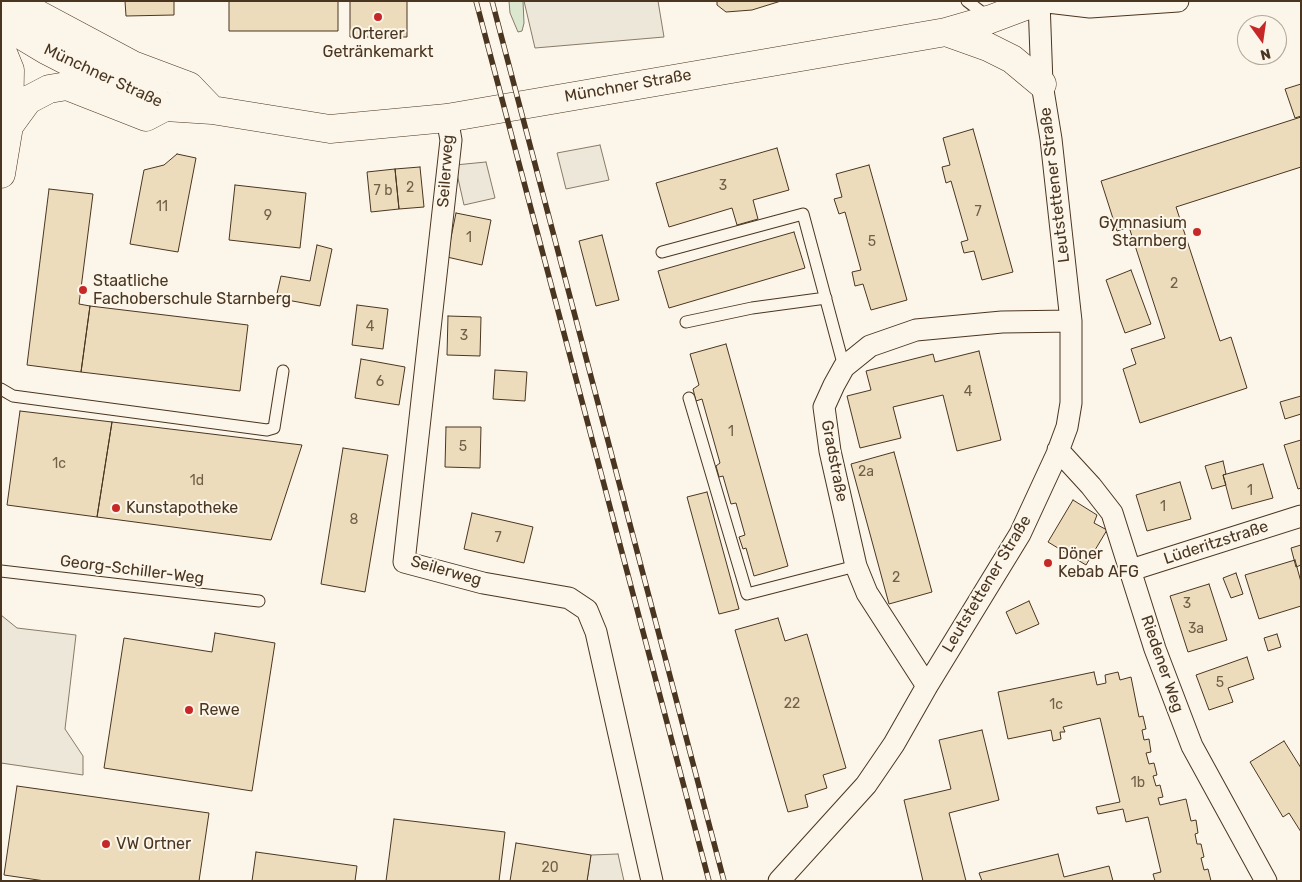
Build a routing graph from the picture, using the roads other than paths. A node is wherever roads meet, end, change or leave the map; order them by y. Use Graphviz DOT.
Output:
graph roads {
  1 [pos="967,1"];
  2 [pos="1039,1"];
  3 [pos="1178,1"];
  4 [pos="25,4"];
  5 [pos="991,19"];
  6 [pos="1,22"];
  7 [pos="946,32"];
  8 [pos="1,48"];
  9 [pos="1042,84"];
  10 [pos="165,107"];
  11 [pos="212,110"];
  12 [pos="447,118"];
  13 [pos="9,126"];
  14 [pos="1,174"];
  15 [pos="662,252"];
  16 [pos="826,298"];
  17 [pos="1071,321"];
  18 [pos="686,322"];
  19 [pos="844,367"];
  20 [pos="283,371"];
  21 [pos="1,390"];
  22 [pos="689,398"];
  23 [pos="1058,450"];
  24 [pos="1301,516"];
  25 [pos="856,566"];
  26 [pos="1131,570"];
  27 [pos="1,571"];
  28 [pos="259,601"];
  29 [pos="927,686"];
  30 [pos="652,881"];
  31 [pos="778,881"];
  32 [pos="1266,881"];
  1 -- 5 [label="lane"];
  2 -- 3 [label="street"];
  2 -- 5 [label="main road, Münchner Straße"];
  2 -- 9 [label="street, Leutstettener Straße"];
  4 -- 11 [label="main road, Münchner Straße"];
  5 -- 7 [label="main road, Münchner Straße"];
  6 -- 10 [label="main road, Münchner Straße"];
  7 -- 9 [label="main road"];
  7 -- 12 [label="main road, Münchner Straße"];
  8 -- 13 [label="main road"];
  9 -- 17 [label="street, Leutstettener Straße"];
  10 -- 11 [label="main road, Münchner Straße"];
  10 -- 13 [label="main road"];
  11 -- 12 [label="main road, Münchner Straße"];
  12 -- 30 [label="street, Seilerweg"];
  13 -- 14 [label="main road"];
  15 -- 16 [label="lane"];
  16 -- 18 [label="lane"];
  16 -- 19 [label="lane"];
  17 -- 19 [label="street, Gradstraße"];
  17 -- 23 [label="street, Leutstettener Straße"];
  19 -- 25 [label="street, Gradstraße"];
  20 -- 21 [label="lane"];
  22 -- 25 [label="lane"];
  23 -- 26 [label="street, Riedener Weg"];
  23 -- 29 [label="street, Leutstettener Straße"];
  24 -- 26 [label="street, Lüderitzstraße"];
  25 -- 29 [label="street, Gradstraße"];
  26 -- 32 [label="street, Riedener Weg"];
  27 -- 28 [label="lane, Georg-Schiller-Weg"];
  29 -- 31 [label="street, Leutstettener Straße"];
}
